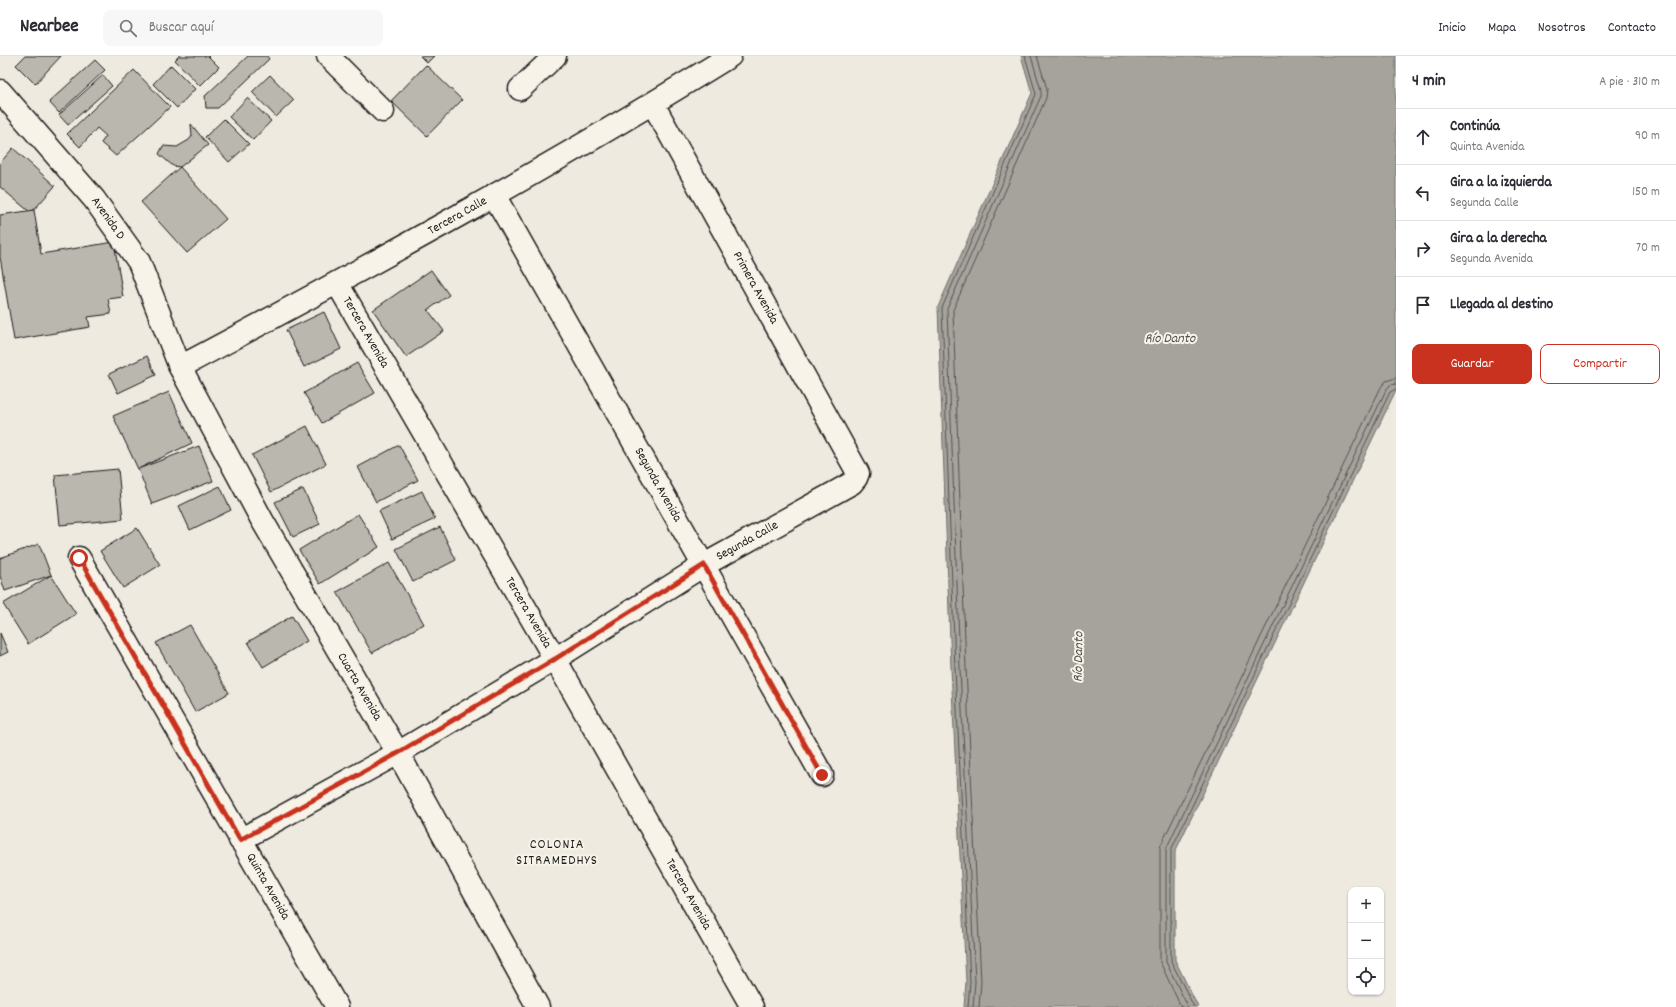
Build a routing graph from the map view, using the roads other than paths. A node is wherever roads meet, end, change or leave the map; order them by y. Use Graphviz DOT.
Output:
graph roads {
  1 [pos="328,56"];
  2 [pos="555,56"];
  3 [pos="730,56"];
  4 [pos="520,90"];
  5 [pos="0,91"];
  6 [pos="652,104"];
  7 [pos="383,111"];
  8 [pos="494,195"];
  9 [pos="337,283"];
  10 [pos="180,367"];
  11 [pos="858,473"];
  12 [pos="79,558"];
  13 [pos="704,565"];
  14 [pos="555,659"];
  15 [pos="398,753"];
  16 [pos="822,775"];
  17 [pos="240,840"];
  18 [pos="337,1007"];
  19 [pos="538,1007"];
  20 [pos="752,1007"];
  1 -- 7 [label="street"];
  2 -- 4 [label="street"];
  3 -- 6 [label="street, Tercera Calle"];
  5 -- 10 [label="street, Avenida D"];
  6 -- 8 [label="street, Tercera Calle"];
  6 -- 11 [label="street, Primera Avenida"];
  8 -- 9 [label="street, Tercera Calle"];
  8 -- 13 [label="street, Segunda Avenida"];
  9 -- 10 [label="street, Tercera Calle"];
  9 -- 14 [label="street, Tercera Avenida"];
  10 -- 15 [label="street, Cuarta Avenida"];
  11 -- 13 [label="street, Segunda Calle"];
  12 -- 17 [label="street, Quinta Avenida"];
  13 -- 14 [label="street, Segunda Calle"];
  13 -- 16 [label="street, Segunda Avenida"];
  14 -- 15 [label="street, Segunda Calle"];
  14 -- 20 [label="street, Tercera Avenida"];
  15 -- 17 [label="street, Segunda Calle"];
  15 -- 19 [label="street, Cuarta Avenida"];
  17 -- 18 [label="street, Quinta Avenida"];
}
